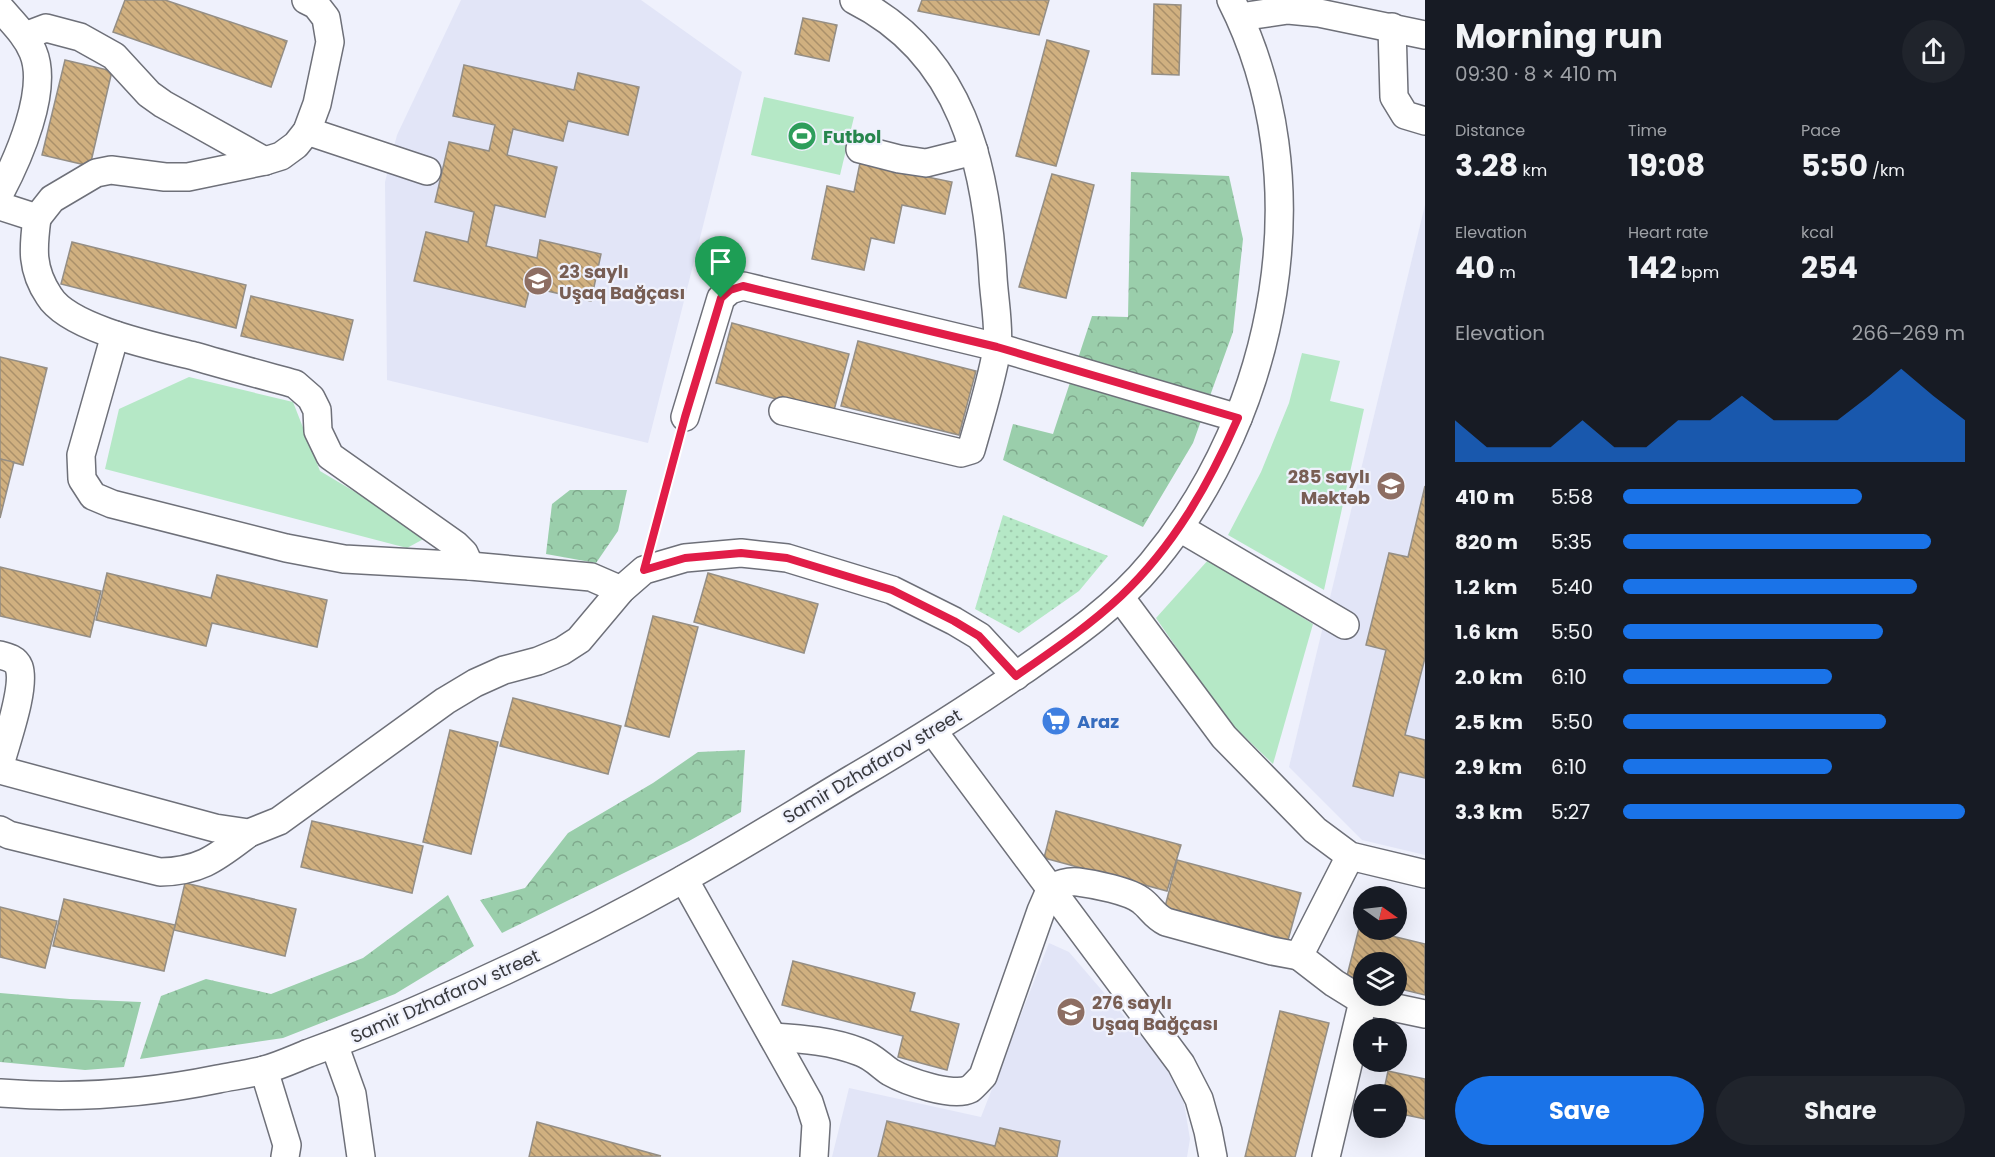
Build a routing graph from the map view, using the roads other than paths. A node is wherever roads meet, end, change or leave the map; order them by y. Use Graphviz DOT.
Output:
graph roads {
  1 [pos="306,0"];
  2 [pos="854,0"];
  3 [pos="0,8"];
  4 [pos="1236,9"];
  5 [pos="1392,27"];
  6 [pos="1425,35"];
  7 [pos="25,36"];
  8 [pos="1425,121"];
  9 [pos="307,131"];
  10 [pos="860,149"];
  11 [pos="974,151"];
  12 [pos="265,161"];
  13 [pos="427,171"];
  14 [pos="0,193"];
  15 [pos="0,206"];
  16 [pos="37,218"];
  17 [pos="115,335"];
  18 [pos="997,347"];
  19 [pos="783,411"];
  20 [pos="685,417"];
  21 [pos="1238,418"];
  22 [pos="1180,528"];
  23 [pos="470,566"];
  24 [pos="621,590"];
  25 [pos="1120,597"];
  26 [pos="1345,625"];
  27 [pos="0,655"];
  28 [pos="1016,676"];
  29 [pos="933,731"];
  30 [pos="0,765"];
  31 [pos="0,770"];
  32 [pos="0,830"];
  33 [pos="249,833"];
  34 [pos="1350,856"];
  35 [pos="1425,874"];
  36 [pos="684,879"];
  37 [pos="1051,888"];
  38 [pos="1299,956"];
  39 [pos="1353,995"];
  40 [pos="1362,1006"];
  41 [pos="1387,1006"];
  42 [pos="1425,1014"];
  43 [pos="774,1037"];
  44 [pos="334,1044"];
  45 [pos="264,1070"];
  46 [pos="0,1094"];
  47 [pos="285,1157"];
  48 [pos="361,1157"];
  49 [pos="814,1157"];
  50 [pos="1213,1157"];
  51 [pos="1326,1157"];
  1 -- 9 [label="street"];
  2 -- 11 [label="street"];
  3 -- 7 [label="street"];
  4 -- 5 [label="street"];
  4 -- 21 [label="street, Samir Dzhafarov street"];
  5 -- 6 [label="street"];
  5 -- 8 [label="street"];
  7 -- 12 [label="street"];
  7 -- 14 [label="street"];
  9 -- 12 [label="street"];
  9 -- 13 [label="street"];
  10 -- 11 [label="street"];
  11 -- 18 [label="street"];
  12 -- 16 [label="street"];
  15 -- 16 [label="street"];
  16 -- 17 [label="street"];
  17 -- 23 [label="street"];
  17 -- 23 [label="street"];
  18 -- 19 [label="street"];
  18 -- 20 [label="street"];
  18 -- 21 [label="street"];
  21 -- 22 [label="street, Samir Dzhafarov street"];
  22 -- 25 [label="street, Samir Dzhafarov street"];
  22 -- 26 [label="street"];
  23 -- 24 [label="street"];
  24 -- 28 [label="street"];
  24 -- 33 [label="street"];
  25 -- 28 [label="street, Samir Dzhafarov street"];
  25 -- 34 [label="street"];
  27 -- 30 [label="street"];
  28 -- 29 [label="street, Samir Dzhafarov street"];
  29 -- 36 [label="street, Samir Dzhafarov street"];
  29 -- 37 [label="street"];
  31 -- 33 [label="street"];
  32 -- 33 [label="street"];
  34 -- 35 [label="street"];
  34 -- 38 [label="street"];
  36 -- 43 [label="street"];
  36 -- 44 [label="street, Samir Dzhafarov street"];
  37 -- 38 [label="street"];
  37 -- 43 [label="street"];
  37 -- 50 [label="street"];
  38 -- 39 [label="street"];
  40 -- 51 [label="street"];
  41 -- 42 [label="street"];
  43 -- 49 [label="street"];
  44 -- 45 [label="street, Samir Dzhafarov street"];
  44 -- 48 [label="street"];
  45 -- 46 [label="street, Samir Dzhafarov street"];
  45 -- 47 [label="street"];
}
